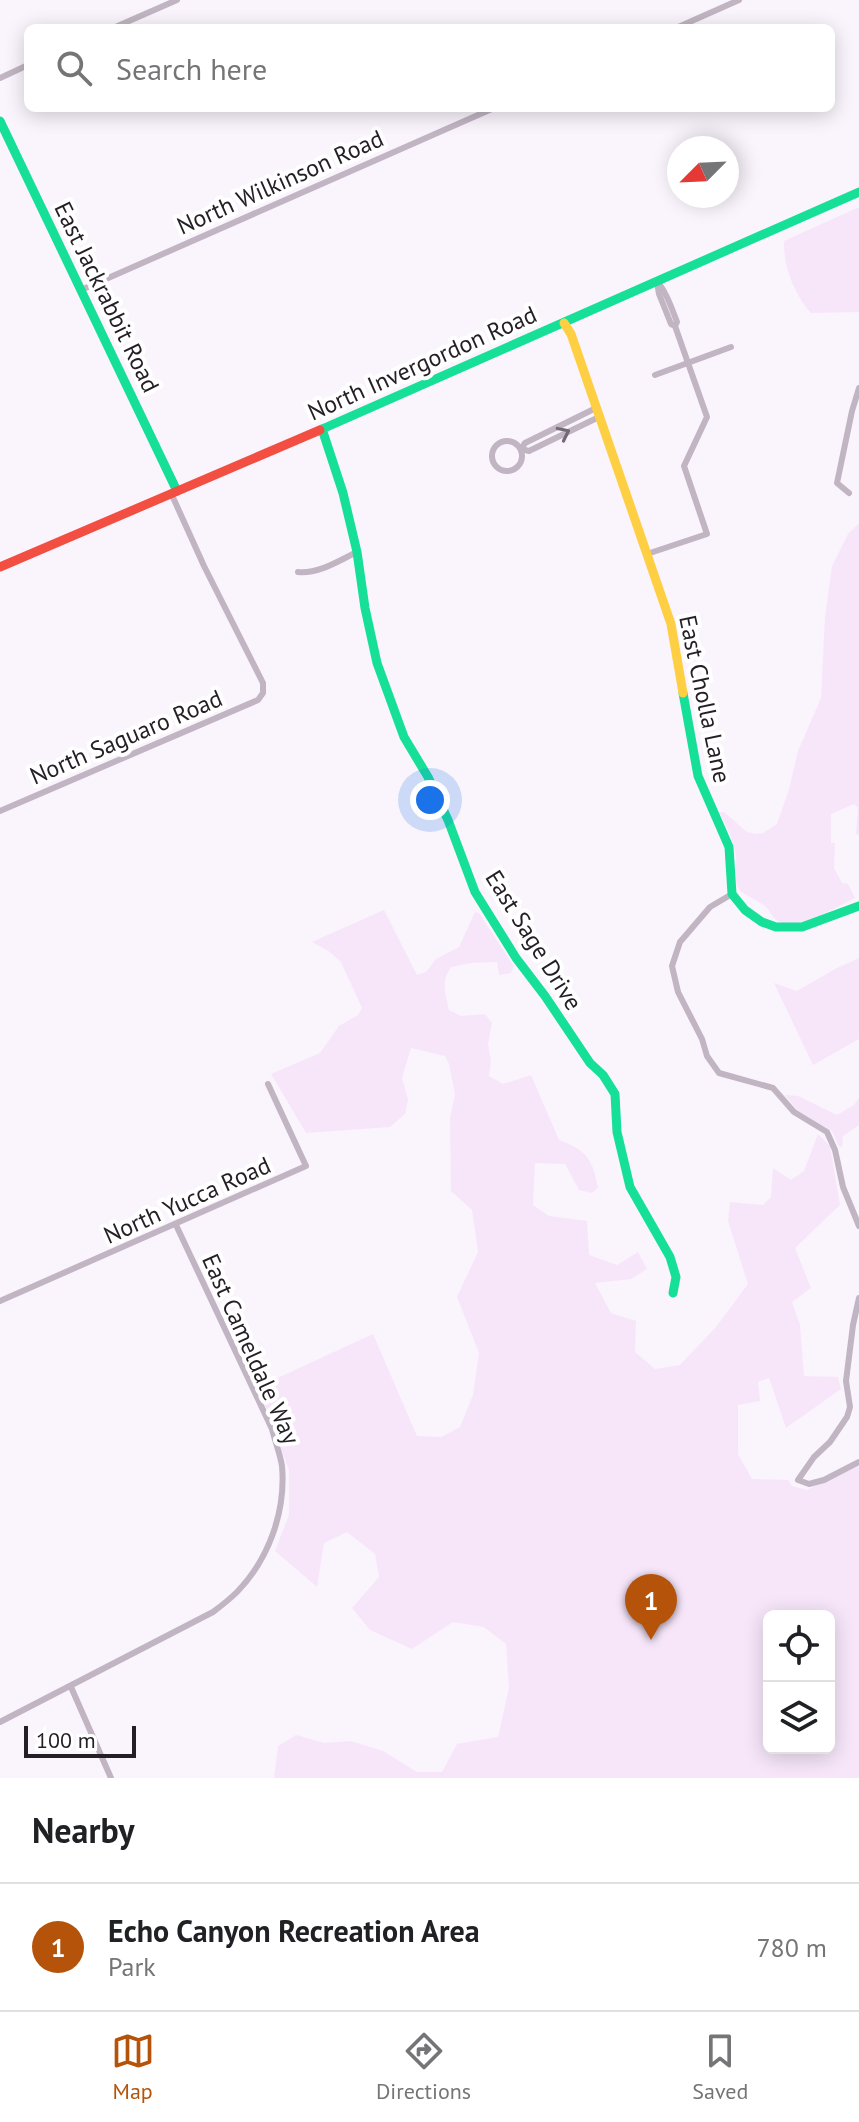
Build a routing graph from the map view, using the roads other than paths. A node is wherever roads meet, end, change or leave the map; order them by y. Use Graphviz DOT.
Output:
graph roads {
  1 [pos="177,0"];
  2 [pos="739,0"];
  3 [pos="122,24"];
  4 [pos="685,24"];
  5 [pos="24,67"];
  6 [pos="0,78"];
  7 [pos="485,112"];
  8 [pos="0,121"];
  9 [pos="859,192"];
  10 [pos="657,282"];
  11 [pos="81,290"];
  12 [pos="564,323"];
  13 [pos="731,347"];
  14 [pos="688,363"];
  15 [pos="655,375"];
  16 [pos="859,388"];
  17 [pos="597,412"];
  18 [pos="855,412"];
  19 [pos="322,429"];
  20 [pos="521,449"];
  21 [pos="174,492"];
  22 [pos="849,493"];
  23 [pos="357,552"];
  24 [pos="647,554"];
  25 [pos="0,567"];
  26 [pos="298,572"];
  27 [pos="263,693"];
  28 [pos="0,811"];
  29 [pos="732,894"];
  30 [pos="859,906"];
  31 [pos="268,1084"];
  32 [pos="176,1225"];
  33 [pos="859,1226"];
  34 [pos="673,1293"];
  35 [pos="859,1298"];
  36 [pos="0,1301"];
  37 [pos="859,1462"];
  38 [pos="71,1687"];
  39 [pos="0,1722"];
  40 [pos="111,1778"];
  1 -- 3 [label="street"];
  2 -- 4 [label="street"];
  5 -- 6 [label="street"];
  7 -- 11 [label="street, North Wilkinson Road"];
  8 -- 11 [label="street, East Jackrabbit Road"];
  9 -- 10 [label="street, North Invergordon Road"];
  10 -- 12 [label="street, North Invergordon Road"];
  10 -- 14 [label="street"];
  11 -- 21 [label="street, East Jackrabbit Road"];
  12 -- 17 [label="street, East Cholla Lane"];
  12 -- 19 [label="street, North Invergordon Road"];
  13 -- 14 [label="street"];
  14 -- 15 [label="street"];
  14 -- 24 [label="street"];
  16 -- 18 [label="street"];
  17 -- 20 [label="street"];
  17 -- 24 [label="street, East Cholla Lane"];
  18 -- 22 [label="street"];
  19 -- 21 [label="street, North Invergordon Road"];
  19 -- 23 [label="street, East Sage Drive"];
  20 -- 20 [label="street"];
  21 -- 25 [label="street, North Invergordon Road"];
  21 -- 27 [label="street, East Jackrabbit Road"];
  23 -- 26 [label="street"];
  23 -- 34 [label="street, East Sage Drive"];
  24 -- 29 [label="street, East Cholla Lane"];
  27 -- 28 [label="street, North Saguaro Road"];
  29 -- 30 [label="street"];
  29 -- 33 [label="street"];
  31 -- 32 [label="street, North Yucca Road"];
  32 -- 36 [label="street, North Yucca Road"];
  32 -- 38 [label="street, East Cameldale Way"];
  35 -- 37 [label="street"];
  38 -- 39 [label="street, East Cameldale Way"];
  38 -- 40 [label="street"];
}
